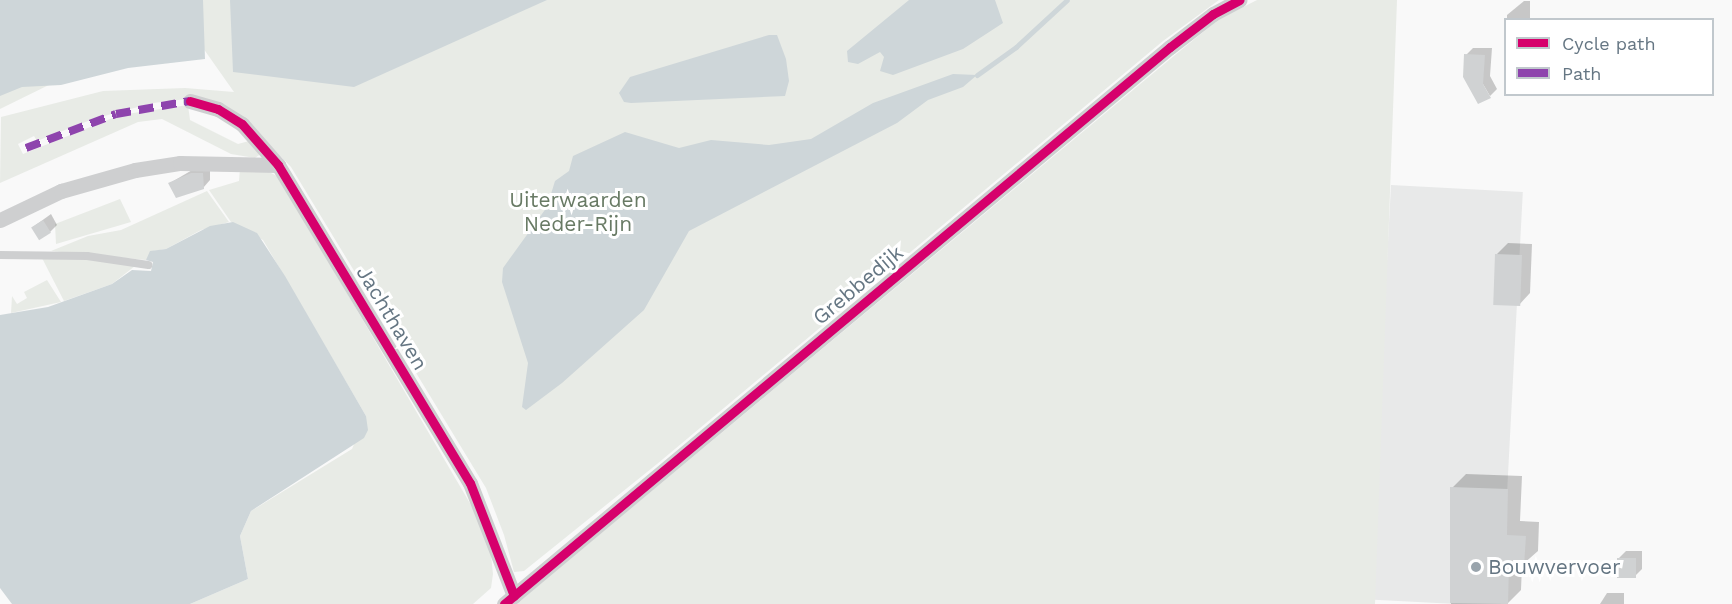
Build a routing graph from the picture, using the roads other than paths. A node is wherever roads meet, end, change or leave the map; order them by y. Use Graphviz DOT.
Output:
graph roads {
  1 [pos="1239,0"];
  2 [pos="190,101"];
  3 [pos="278,165"];
  4 [pos="0,220"];
  5 [pos="0,255"];
  6 [pos="148,265"];
  7 [pos="509,600"];
  1 -- 7 [label="street, Grebbedijk"];
  2 -- 3 [label="street, Jachthaven"];
  3 -- 4 [label="street"];
  3 -- 7 [label="street, Jachthaven"];
  5 -- 6 [label="lane"];
}
